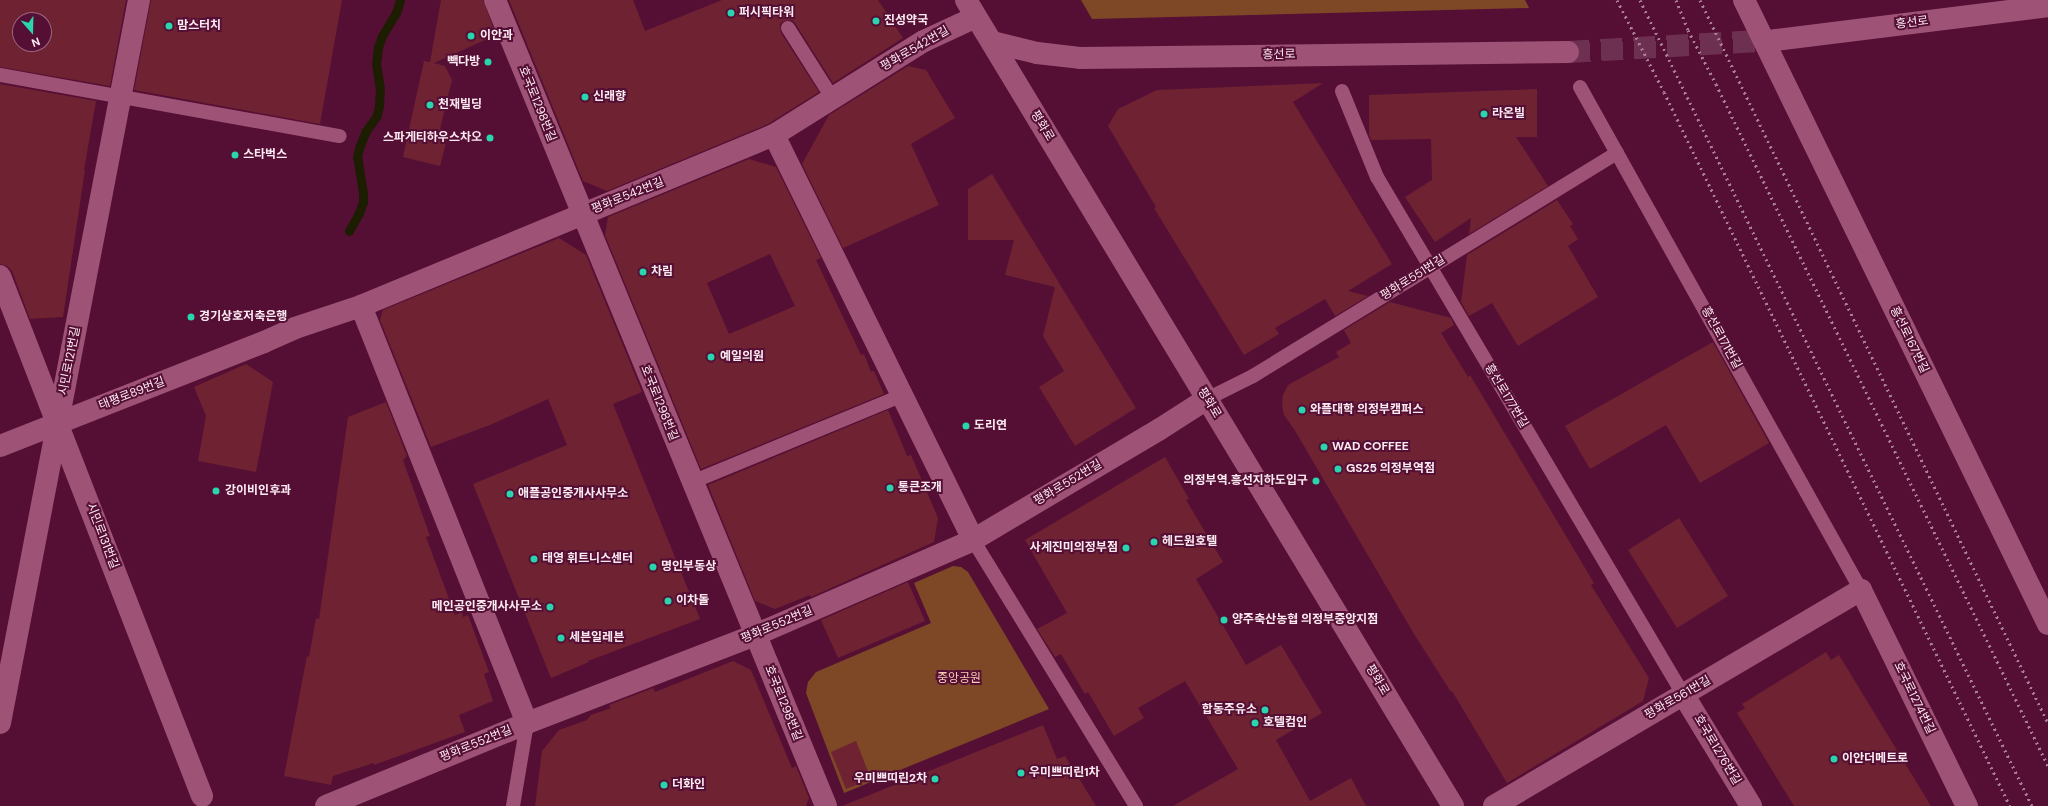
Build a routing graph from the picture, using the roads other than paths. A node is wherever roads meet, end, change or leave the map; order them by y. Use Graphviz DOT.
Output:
graph roads {
  1 [pos="139,0"];
  2 [pos="494,0"];
  3 [pos="1744,0"];
  4 [pos="970,5"];
  5 [pos="2048,6"];
  6 [pos="788,28"];
  7 [pos="992,42"];
  8 [pos="1773,47"];
  9 [pos="1568,52"];
  10 [pos="0,75"];
  11 [pos="1580,87"];
  12 [pos="1342,91"];
  13 [pos="120,97"];
  14 [pos="833,99"];
  15 [pos="774,135"];
  16 [pos="340,136"];
  17 [pos="1617,152"];
  18 [pos="582,215"];
  19 [pos="1430,267"];
  20 [pos="0,276"];
  21 [pos="361,306"];
  22 [pos="264,342"];
  23 [pos="901,396"];
  24 [pos="1206,399"];
  25 [pos="58,423"];
  26 [pos="0,446"];
  27 [pos="692,482"];
  28 [pos="973,540"];
  29 [pos="1861,590"];
  30 [pos="2048,624"];
  31 [pos="755,635"];
  32 [pos="1683,694"];
  33 [pos="0,723"];
  34 [pos="527,723"];
  35 [pos="202,796"];
  36 [pos="326,806"];
  37 [pos="513,806"];
  38 [pos="826,806"];
  39 [pos="1136,806"];
  40 [pos="1452,806"];
  41 [pos="1494,806"];
  42 [pos="1751,806"];
  43 [pos="1967,806"];
  1 -- 13 [label="street, 시민로121번길"];
  2 -- 18 [label="street, 호국로1298번길"];
  3 -- 8 [label="street, 흥선로167번길"];
  4 -- 7 [label="street, 평화로"];
  4 -- 14 [label="street, 평화로542번길"];
  5 -- 8 [label="street, 흥선로"];
  6 -- 14 [label="lane"];
  7 -- 9 [label="street, 흥선로"];
  7 -- 24 [label="street, 평화로"];
  8 -- 30 [label="street, 흥선로167번길"];
  10 -- 13 [label="lane"];
  11 -- 17 [label="lane, 흥선로171번길"];
  12 -- 19 [label="lane, 흥선로177번길"];
  13 -- 16 [label="lane"];
  13 -- 25 [label="street, 시민로121번길"];
  14 -- 15 [label="street, 평화로542번길"];
  15 -- 18 [label="street, 평화로542번길"];
  15 -- 23 [label="street"];
  17 -- 19 [label="lane, 평화로551번길"];
  17 -- 29 [label="lane, 흥선로171번길"];
  18 -- 21 [label="street, 평화로542번길"];
  18 -- 27 [label="street, 호국로1298번길"];
  19 -- 24 [label="lane, 평화로551번길"];
  19 -- 32 [label="lane, 흥선로177번길"];
  20 -- 25 [label="street, 시민로131번길"];
  21 -- 22 [label="street, 평화로542번길"];
  21 -- 34 [label="street"];
  22 -- 25 [label="street, 태평로89번길"];
  23 -- 27 [label="lane"];
  23 -- 28 [label="street"];
  24 -- 28 [label="street, 평화로552번길"];
  24 -- 40 [label="street, 평화로"];
  25 -- 26 [label="street, 태평로89번길"];
  25 -- 33 [label="street, 시민로121번길"];
  25 -- 35 [label="street, 시민로131번길"];
  27 -- 31 [label="street, 호국로1298번길"];
  28 -- 31 [label="street, 평화로552번길"];
  28 -- 39 [label="lane"];
  29 -- 32 [label="street, 평화로561번길"];
  29 -- 43 [label="street, 호국로1274번길"];
  31 -- 34 [label="street, 평화로552번길"];
  31 -- 38 [label="street, 호국로1298번길"];
  32 -- 41 [label="street, 평화로561번길"];
  32 -- 42 [label="street, 호국로1276번길"];
  34 -- 36 [label="street, 평화로552번길"];
  34 -- 37 [label="lane"];
}
